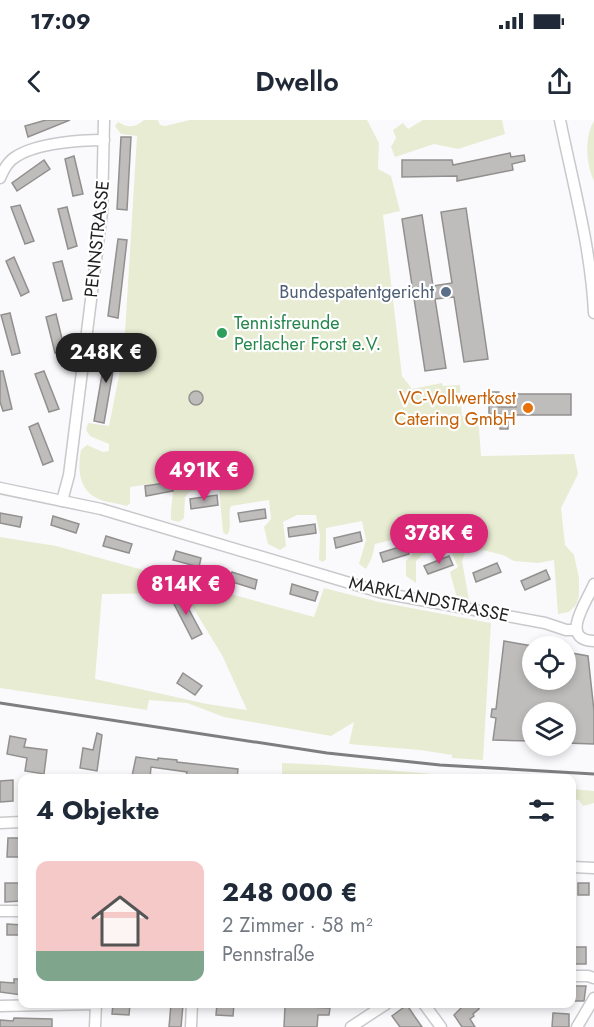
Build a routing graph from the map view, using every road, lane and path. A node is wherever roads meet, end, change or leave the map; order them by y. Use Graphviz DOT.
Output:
graph roads {
  1 [pos="105,120"];
  2 [pos="560,120"];
  3 [pos="104,140"];
  4 [pos="0,178"];
  5 [pos="594,313"];
  6 [pos="0,488"];
  7 [pos="62,501"];
  8 [pos="594,585"];
  9 [pos="594,609"];
  10 [pos="578,621"];
  11 [pos="594,641"];
  12 [pos="18,822"];
  13 [pos="0,823"];
  14 [pos="576,867"];
  15 [pos="594,867"];
  16 [pos="0,911"];
  17 [pos="18,911"];
  18 [pos="576,976"];
  19 [pos="594,978"];
  20 [pos="594,998"];
  21 [pos="0,1006"];
  22 [pos="18,1006"];
  23 [pos="96,1008"];
  24 [pos="192,1008"];
  25 [pos="380,1008"];
  26 [pos="427,1008"];
  27 [pos="95,1027"];
  28 [pos="191,1027"];
  29 [pos="351,1027"];
  30 [pos="441,1027"];
  31 [pos="576,1027"];
  1 -- 3 [label="street, PENNSTRASSE"];
  2 -- 5 [label="street"];
  3 -- 4 [label="street"];
  3 -- 7 [label="street, PENNSTRASSE"];
  6 -- 7 [label="street, MARKLANDSTRASSE"];
  7 -- 10 [label="street, MARKLANDSTRASSE"];
  8 -- 10 [label="street"];
  9 -- 10 [label="street"];
  10 -- 11 [label="street"];
  12 -- 13 [label="street"];
  14 -- 15 [label="street"];
  16 -- 17 [label="street"];
  18 -- 19 [label="street"];
  20 -- 31 [label="street"];
  21 -- 22 [label="street"];
  23 -- 27 [label="street"];
  24 -- 28 [label="street"];
  25 -- 29 [label="street"];
  26 -- 30 [label="street"];
}
